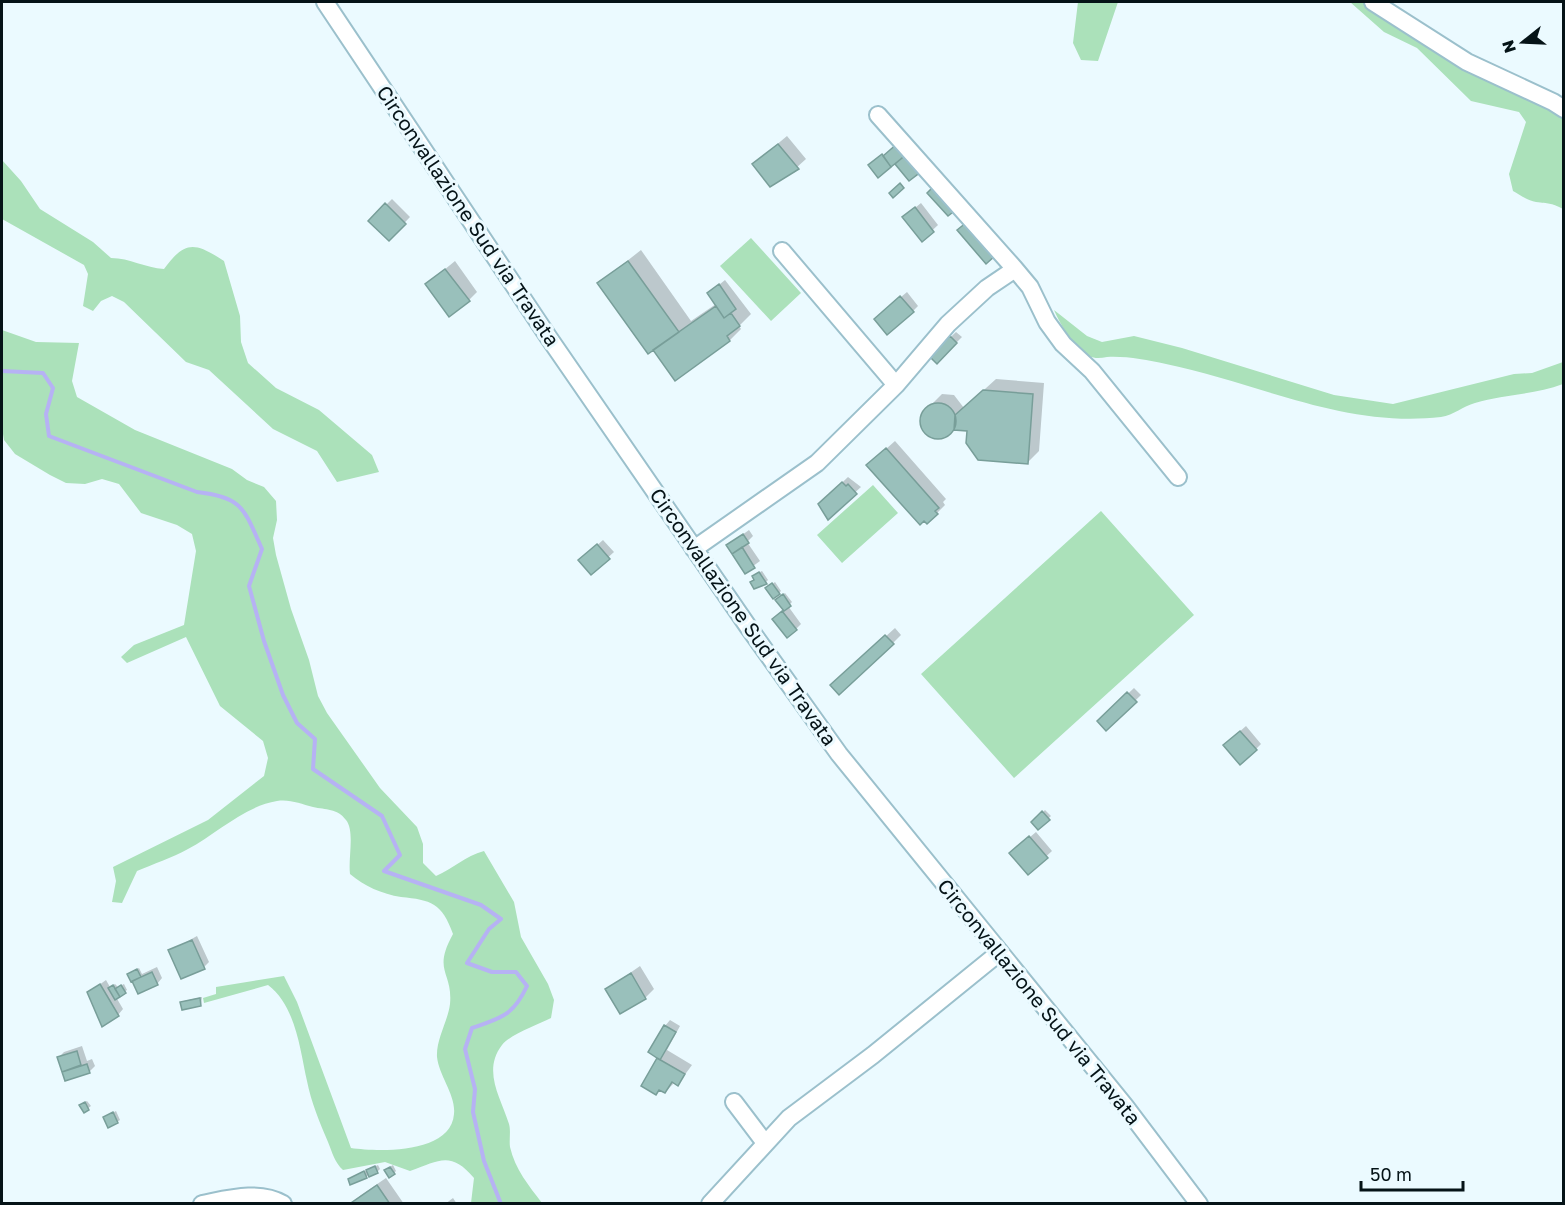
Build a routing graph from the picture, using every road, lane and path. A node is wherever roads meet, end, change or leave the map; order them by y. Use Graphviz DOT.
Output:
graph roads {
  1 [pos="325,2"];
  2 [pos="1373,2"];
  3 [pos="1563,109"];
  4 [pos="878,115"];
  5 [pos="782,251"];
  6 [pos="1015,269"];
  7 [pos="896,385"];
  8 [pos="1178,477"];
  9 [pos="694,549"];
  10 [pos="1000,952"];
  11 [pos="734,1102"];
  12 [pos="765,1143"];
  13 [pos="202,1203"];
  14 [pos="284,1203"];
  15 [pos="710,1203"];
  16 [pos="1199,1203"];
  1 -- 9 [label="street, Circonvallazione Sud via Travata"];
  2 -- 3 [label="street"];
  4 -- 6 [label="street"];
  5 -- 7 [label="street"];
  6 -- 7 [label="street"];
  6 -- 8 [label="street"];
  7 -- 9 [label="street"];
  9 -- 10 [label="street, Circonvallazione Sud via Travata"];
  10 -- 12 [label="street"];
  10 -- 16 [label="street, Circonvallazione Sud via Travata"];
  11 -- 12 [label="street"];
  12 -- 15 [label="street"];
  13 -- 14 [label="street"];
}
